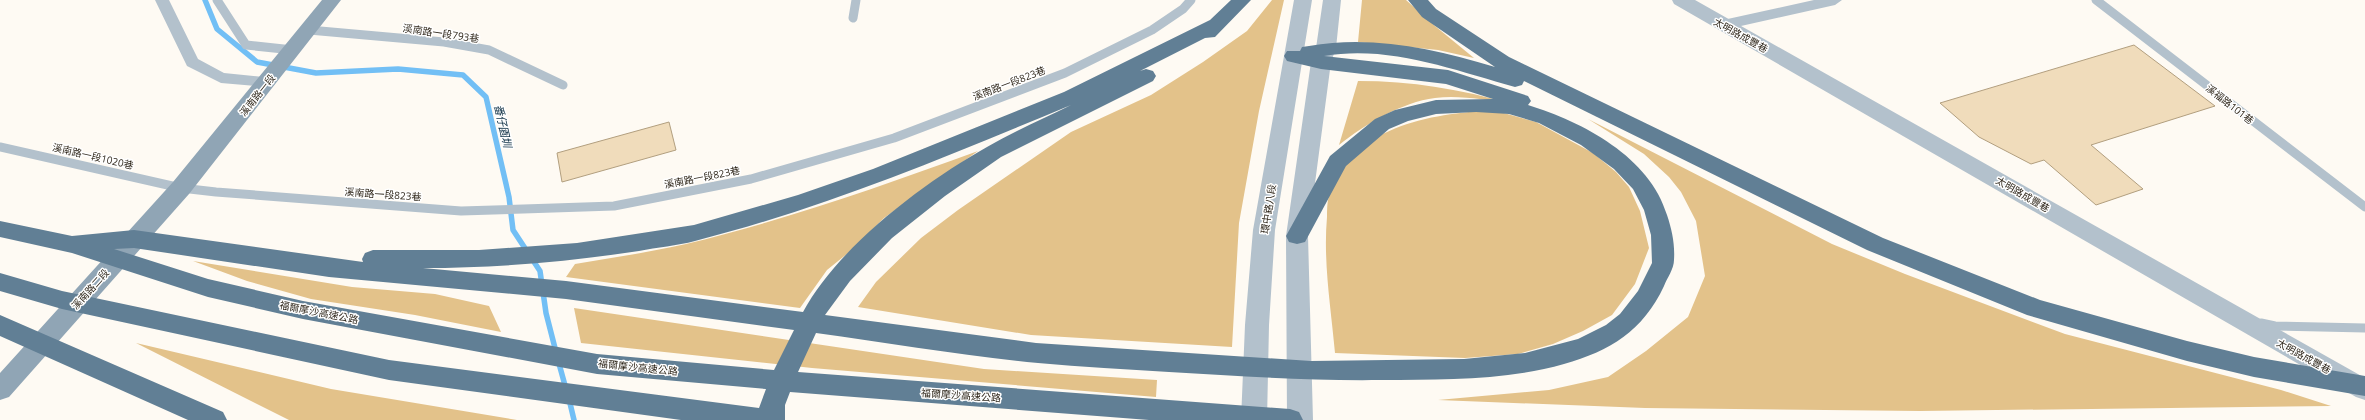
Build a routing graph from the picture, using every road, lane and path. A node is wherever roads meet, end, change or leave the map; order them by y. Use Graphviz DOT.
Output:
graph roads {
  1 [pos="162,0"];
  2 [pos="217,0"];
  3 [pos="332,0"];
  4 [pos="856,0"];
  5 [pos="1191,0"];
  6 [pos="1242,0"];
  7 [pos="1303,0"];
  8 [pos="1332,0"];
  9 [pos="1417,0"];
  10 [pos="1680,0"];
  11 [pos="1835,0"];
  12 [pos="2096,0"];
  13 [pos="853,18"];
  14 [pos="1220,23"];
  15 [pos="1723,25"];
  16 [pos="309,30"];
  17 [pos="292,52"];
  18 [pos="1324,55"];
  19 [pos="1294,56"];
  20 [pos="270,79"];
  21 [pos="563,85"];
  22 [pos="1590,105"];
  23 [pos="0,147"];
  24 [pos="1622,164"];
  25 [pos="181,188"];
  26 [pos="2365,207"];
  27 [pos="0,229"];
  28 [pos="1297,236"];
  29 [pos="72,245"];
  30 [pos="178,245"];
  31 [pos="0,282"];
  32 [pos="2237,318"];
  33 [pos="0,325"];
  34 [pos="2365,328"];
  35 [pos="2365,386"];
  36 [pos="0,390"];
  37 [pos="2365,390"];
  38 [pos="214,420"];
  39 [pos="768,420"];
  40 [pos="772,420"];
  41 [pos="1254,420"];
  42 [pos="1290,420"];
  43 [pos="1300,420"];
  1 -- 20 [label="street"];
  2 -- 17 [label="lane"];
  3 -- 16 [label="main road, 溪南路一段"];
  4 -- 13 [label="lane"];
  5 -- 25 [label="lane, 溪南路一段823巷"];
  6 -- 14 [label="highway"];
  7 -- 19 [label="street, 環中路八段"];
  8 -- 18 [label="street"];
  9 -- 22 [label="highway"];
  10 -- 15 [label="street, 太明路成豐巷"];
  11 -- 15 [label="street"];
  12 -- 26 [label="lane, 溪福路101巷"];
  14 -- 30 [label="highway"];
  14 -- 40 [label="highway"];
  15 -- 32 [label="street, 太明路成豐巷"];
  16 -- 17 [label="main road, 溪南路一段"];
  16 -- 21 [label="lane, 溪南路一段793巷"];
  17 -- 20 [label="main road, 溪南路一段"];
  18 -- 19 [label="highway"];
  18 -- 22 [label="highway"];
  18 -- 24 [label="highway"];
  18 -- 28 [label="street"];
  19 -- 41 [label="street, 環中路八段"];
  20 -- 25 [label="main road, 溪南路一段"];
  22 -- 35 [label="highway"];
  23 -- 25 [label="lane, 溪南路一段1020巷"];
  24 -- 28 [label="highway"];
  24 -- 30 [label="highway"];
  25 -- 36 [label="main road, 溪南路二段"];
  27 -- 29 [label="highway, 福爾摩沙高速公路"];
  28 -- 43 [label="street"];
  29 -- 30 [label="highway"];
  29 -- 42 [label="highway, 福爾摩沙高速公路"];
  31 -- 39 [label="highway"];
  32 -- 34 [label="lane"];
  32 -- 37 [label="street, 太明路成豐巷"];
  33 -- 38 [label="highway"];
}
